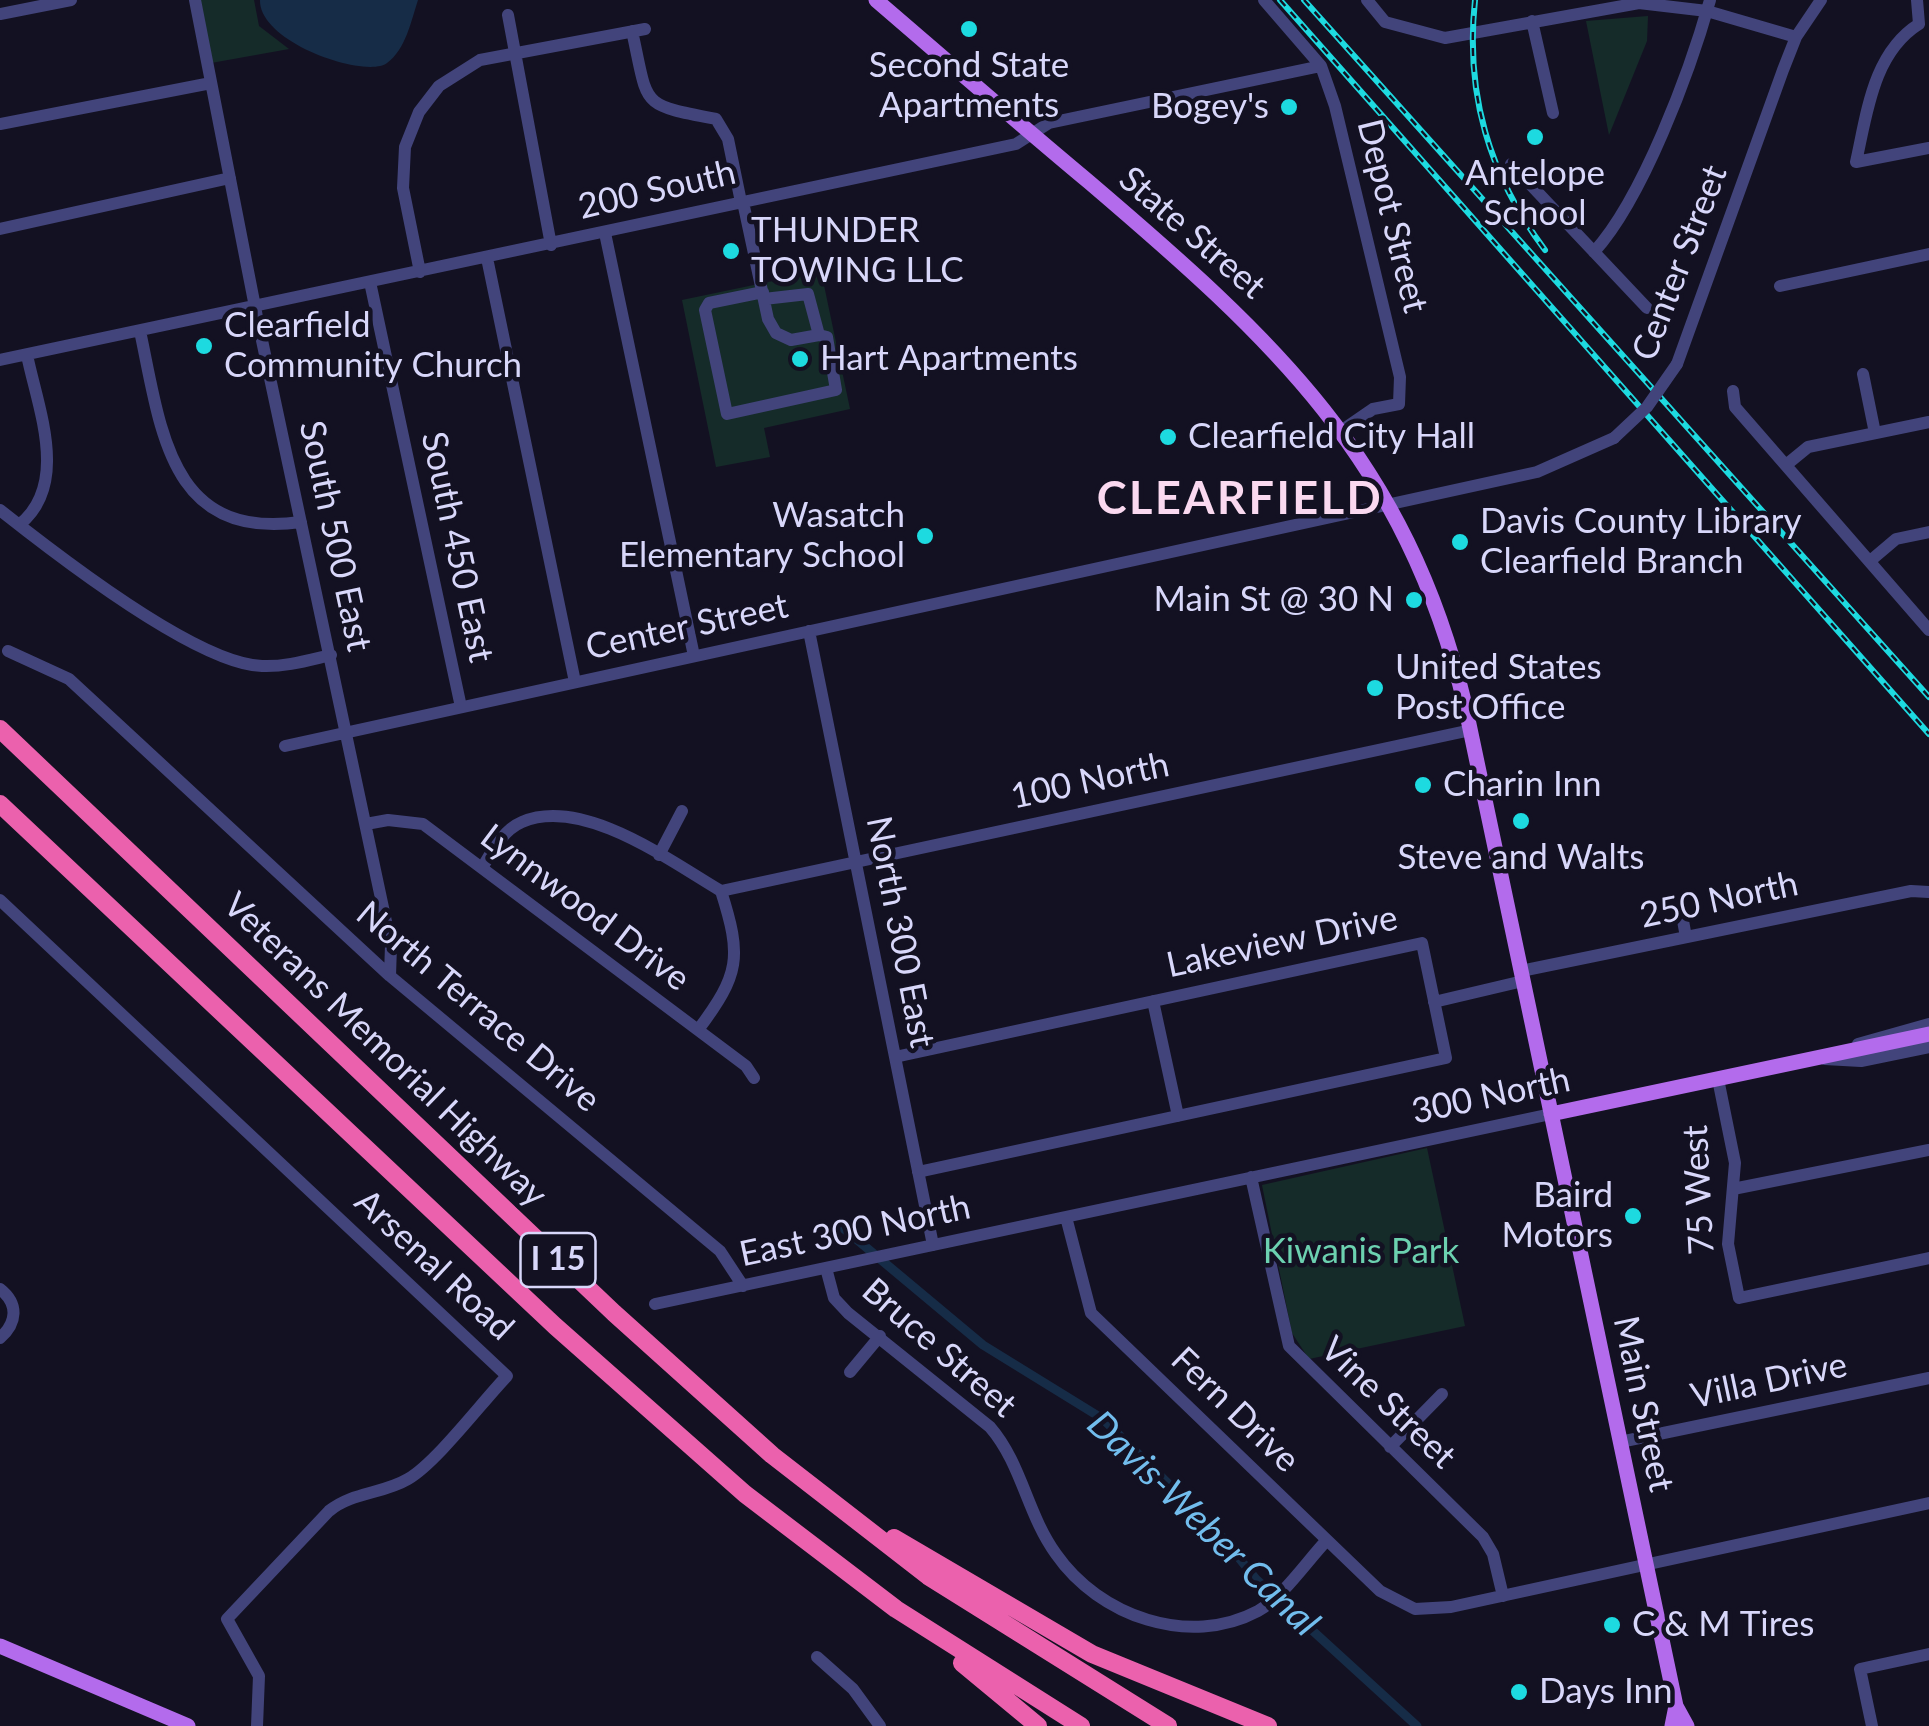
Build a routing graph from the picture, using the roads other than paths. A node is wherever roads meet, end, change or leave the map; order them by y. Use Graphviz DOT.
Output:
graph roads {
  1 [pos="70,0"];
  2 [pos="195,0"];
  3 [pos="876,0"];
  4 [pos="1264,0"];
  5 [pos="1367,0"];
  6 [pos="1821,0"];
  7 [pos="1917,0"];
  8 [pos="1639,2"];
  9 [pos="1708,6"];
  10 [pos="0,14"];
  11 [pos="508,15"];
  12 [pos="1532,21"];
  13 [pos="1924,25"];
  14 [pos="1796,37"];
  15 [pos="515,53"];
  16 [pos="1321,66"];
  17 [pos="211,83"];
  18 [pos="1553,113"];
  19 [pos="0,124"];
  20 [pos="1032,134"];
  21 [pos="1929,148"];
  22 [pos="1511,164"];
  23 [pos="230,178"];
  24 [pos="742,202"];
  25 [pos="0,230"];
  26 [pos="605,232"];
  27 [pos="551,244"];
  28 [pos="1594,252"];
  29 [pos="1929,254"];
  30 [pos="487,258"];
  31 [pos="420,272"];
  32 [pos="370,282"];
  33 [pos="1780,286"];
  34 [pos="763,296"];
  35 [pos="255,307"];
  36 [pos="1647,308"];
  37 [pos="140,331"];
  38 [pos="819,335"];
  39 [pos="27,354"];
  40 [pos="0,360"];
  41 [pos="1863,374"];
  42 [pos="1733,391"];
  43 [pos="1929,422"];
  44 [pos="1342,431"];
  45 [pos="1876,433"];
  46 [pos="1786,466"];
  47 [pos="1387,504"];
  48 [pos="0,510"];
  49 [pos="301,522"];
  50 [pos="19,525"];
  51 [pos="1929,532"];
  52 [pos="1870,561"];
  53 [pos="1929,630"];
  54 [pos="809,631"];
  55 [pos="8,652"];
  56 [pos="330,655"];
  57 [pos="694,656"];
  58 [pos="575,682"];
  59 [pos="461,707"];
  60 [pos="0,729"];
  61 [pos="1471,730"];
  62 [pos="347,732"];
  63 [pos="285,746"];
  64 [pos="0,804"];
  65 [pos="682,810"];
  66 [pos="366,824"];
  67 [pos="659,855"];
  68 [pos="856,862"];
  69 [pos="482,868"];
  70 [pos="721,891"];
  71 [pos="1929,892"];
  72 [pos="0,900"];
  73 [pos="1681,910"];
  74 [pos="1686,937"];
  75 [pos="390,976"];
  76 [pos="1522,976"];
  77 [pos="1154,1001"];
  78 [pos="1434,1002"];
  79 [pos="1929,1024"];
  80 [pos="698,1030"];
  81 [pos="1929,1034"];
  82 [pos="1929,1047"];
  83 [pos="895,1057"];
  84 [pos="1818,1058"];
  85 [pos="754,1078"];
  86 [pos="1718,1079"];
  87 [pos="1551,1114"];
  88 [pos="1178,1116"];
  89 [pos="1929,1150"];
  90 [pos="918,1172"];
  91 [pos="1251,1177"];
  92 [pos="1733,1190"];
  93 [pos="1066,1217"];
  94 [pos="933,1246"];
  95 [pos="1929,1258"];
  96 [pos="826,1268"];
  97 [pos="744,1286"];
  98 [pos="0,1289"];
  99 [pos="656,1304"];
  100 [pos="880,1336"];
  101 [pos="0,1338"];
  102 [pos="850,1372"];
  103 [pos="1929,1378"];
  104 [pos="1442,1394"];
  105 [pos="1620,1442"];
  106 [pos="1390,1446"];
  107 [pos="827,1498"];
  108 [pos="1929,1503"];
  109 [pos="1326,1540"];
  110 [pos="1646,1564"];
  111 [pos="1503,1596"];
  112 [pos="896,1608"];
  113 [pos="0,1646"];
  114 [pos="1929,1654"];
  115 [pos="817,1657"];
  116 [pos="1676,1706"];
  117 [pos="188,1726"];
  118 [pos="257,1726"];
  119 [pos="880,1726"];
  120 [pos="1038,1726"];
  121 [pos="1081,1726"];
  122 [pos="1168,1726"];
  123 [pos="1268,1726"];
  124 [pos="1672,1726"];
  125 [pos="1688,1726"];
  126 [pos="1872,1726"];
  1 -- 10 [label="street"];
  2 -- 17 [label="street, South 500 East"];
  3 -- 20 [label="main road, State Street"];
  4 -- 16 [label="street, Depot Street"];
  5 -- 12 [label="street"];
  6 -- 14 [label="street, Center Street"];
  7 -- 13 [label="street"];
  8 -- 9 [label="street"];
  8 -- 12 [label="street"];
  9 -- 14 [label="street"];
  9 -- 28 [label="street"];
  11 -- 15 [label="street"];
  12 -- 18 [label="street"];
  13 -- 21 [label="street"];
  14 -- 47 [label="street, Center Street, bridge"];
  15 -- 24 [label="street"];
  15 -- 27 [label="street"];
  15 -- 31 [label="street"];
  16 -- 20 [label="street, 200 South"];
  16 -- 44 [label="street, Depot Street"];
  17 -- 19 [label="street"];
  17 -- 23 [label="street, South 500 East"];
  20 -- 24 [label="street, 200 South"];
  20 -- 44 [label="main road, State Street"];
  22 -- 28 [label="street"];
  23 -- 25 [label="street"];
  23 -- 35 [label="street, South 500 East"];
  24 -- 26 [label="street, 200 South"];
  24 -- 34 [label="street"];
  26 -- 27 [label="street, 200 South"];
  26 -- 57 [label="street"];
  27 -- 30 [label="street, 200 South"];
  28 -- 36 [label="street"];
  29 -- 33 [label="street"];
  30 -- 31 [label="street, 200 South"];
  30 -- 58 [label="street"];
  31 -- 32 [label="street, 200 South"];
  32 -- 35 [label="street, 200 South"];
  32 -- 59 [label="street, South 450 East"];
  34 -- 38 [label="street"];
  34 -- 38 [label="street"];
  34 -- 38 [label="street"];
  35 -- 37 [label="street, 200 South"];
  35 -- 49 [label="street, South 500 East"];
  37 -- 39 [label="street, 200 South"];
  37 -- 49 [label="street"];
  39 -- 40 [label="street, 200 South"];
  39 -- 50 [label="street"];
  41 -- 45 [label="street"];
  42 -- 46 [label="street"];
  43 -- 45 [label="street"];
  44 -- 47 [label="main road, State Street"];
  45 -- 46 [label="street"];
  46 -- 52 [label="street"];
  47 -- 54 [label="street, Center Street"];
  47 -- 61 [label="main road, State Street"];
  48 -- 50 [label="street"];
  49 -- 56 [label="street, South 500 East"];
  50 -- 56 [label="street"];
  51 -- 52 [label="street"];
  52 -- 53 [label="street"];
  54 -- 57 [label="street, Center Street"];
  54 -- 68 [label="street, North 300 East"];
  55 -- 75 [label="street, North Terrace Drive"];
  56 -- 62 [label="street, South 500 East"];
  57 -- 58 [label="street, Center Street"];
  58 -- 59 [label="street, Center Street"];
  59 -- 62 [label="street, Center Street"];
  60 -- 107 [label="highway, Veterans Memorial Highway / I 15"];
  61 -- 68 [label="street, 100 North"];
  61 -- 76 [label="main road, Main Street"];
  62 -- 63 [label="street, Center Street"];
  62 -- 66 [label="street, South 500 East"];
  64 -- 112 [label="highway, I 15"];
  65 -- 67 [label="street"];
  66 -- 69 [label="street, Lynnwood Drive"];
  66 -- 75 [label="street, South 500 East"];
  67 -- 69 [label="street"];
  67 -- 70 [label="street"];
  68 -- 70 [label="street, 100 North"];
  68 -- 83 [label="street, North 300 East"];
  69 -- 80 [label="street, Lynnwood Drive"];
  70 -- 80 [label="street"];
  71 -- 74 [label="street, 250 North"];
  72 -- 118 [label="street, Arsenal Road"];
  73 -- 74 [label="street"];
  74 -- 76 [label="street, 250 North"];
  75 -- 97 [label="street, North Terrace Drive"];
  76 -- 78 [label="street"];
  76 -- 87 [label="main road, Main Street"];
  77 -- 78 [label="street, Lakeview Drive"];
  77 -- 83 [label="street, Lakeview Drive"];
  77 -- 88 [label="street, Lakeview Drive"];
  78 -- 88 [label="street, Lakeview Drive"];
  79 -- 84 [label="street"];
  80 -- 85 [label="street, Lynnwood Drive"];
  81 -- 84 [label="main road, 300 North"];
  82 -- 84 [label="street"];
  83 -- 90 [label="street, North 300 East"];
  84 -- 86 [label="main road, 300 North"];
  86 -- 87 [label="main road, 300 North"];
  86 -- 92 [label="street, 75 West"];
  87 -- 91 [label="street, 300 North"];
  87 -- 105 [label="main road, Main Street"];
  88 -- 90 [label="street, Lakeview Drive"];
  89 -- 92 [label="street"];
  90 -- 94 [label="street, North 300 East"];
  91 -- 93 [label="street, 300 North"];
  91 -- 106 [label="street, Vine Street"];
  92 -- 95 [label="street, 75 West"];
  93 -- 94 [label="street, East 300 North"];
  93 -- 109 [label="street, Fern Drive"];
  94 -- 96 [label="street, East 300 North"];
  96 -- 97 [label="street, East 300 North"];
  96 -- 100 [label="street, Bruce Street"];
  97 -- 99 [label="street, East 300 North"];
  98 -- 101 [label="street"];
  100 -- 102 [label="street"];
  100 -- 109 [label="street, Bruce Street"];
  103 -- 105 [label="street, Villa Drive"];
  104 -- 106 [label="street"];
  105 -- 110 [label="main road, Main Street"];
  106 -- 111 [label="street, Vine Street"];
  107 -- 122 [label="highway, Veterans Memorial Highway / I 15"];
  107 -- 123 [label="highway"];
  108 -- 110 [label="street"];
  109 -- 111 [label="street, Fern Drive"];
  110 -- 111 [label="street"];
  110 -- 116 [label="main road, Main Street"];
  112 -- 120 [label="highway"];
  112 -- 121 [label="highway, I 15"];
  113 -- 117 [label="main road"];
  114 -- 126 [label="street"];
  115 -- 119 [label="street"];
  116 -- 124 [label="main road, Main Street"];
  116 -- 125 [label="main road, Main Street"];
}
